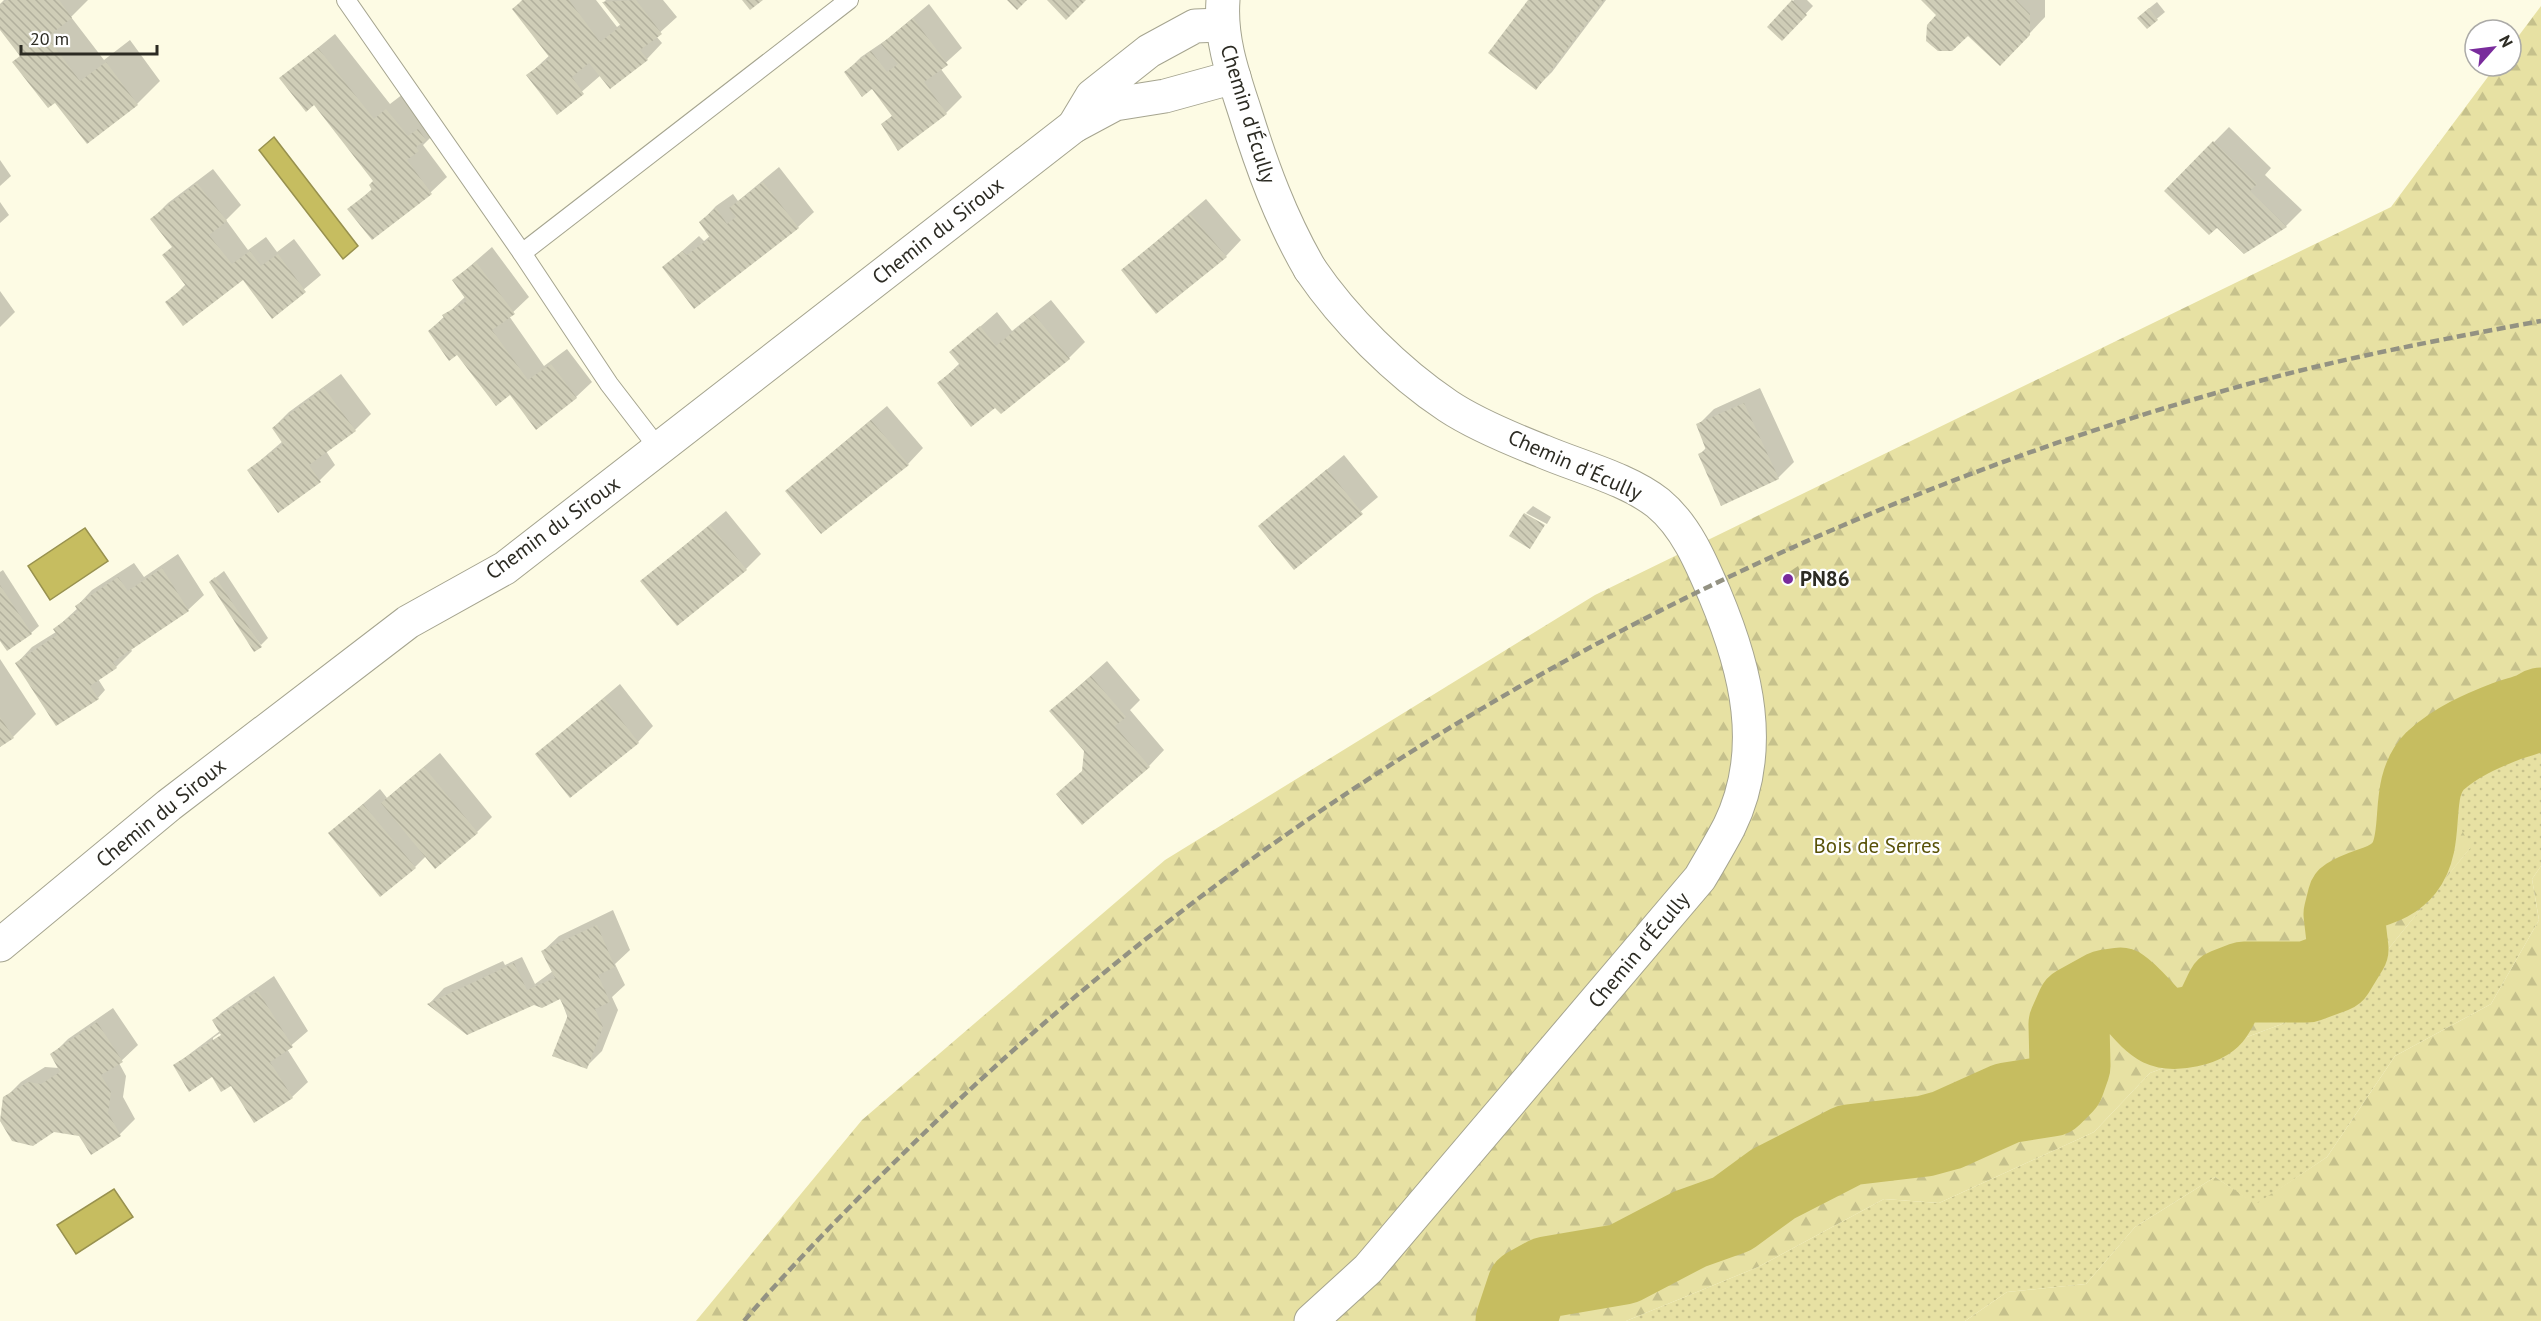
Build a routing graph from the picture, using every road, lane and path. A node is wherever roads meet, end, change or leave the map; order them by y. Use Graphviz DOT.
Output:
graph roads {
  1 [pos="346,0"];
  2 [pos="849,0"];
  3 [pos="1222,12"];
  4 [pos="1234,77"];
  5 [pos="1074,126"];
  6 [pos="522,253"];
  7 [pos="659,449"];
  8 [pos="0,945"];
  9 [pos="1311,1321"];
  1 -- 6 [label="lane"];
  2 -- 6 [label="lane"];
  3 -- 4 [label="street, Chemin d'Écully"];
  3 -- 5 [label="street, Chemin du Siroux"];
  4 -- 5 [label="street, Chemin du Siroux"];
  4 -- 9 [label="street, Chemin d'Écully"];
  5 -- 7 [label="street, Chemin du Siroux"];
  6 -- 7 [label="lane"];
  7 -- 8 [label="street, Chemin du Siroux"];
}
